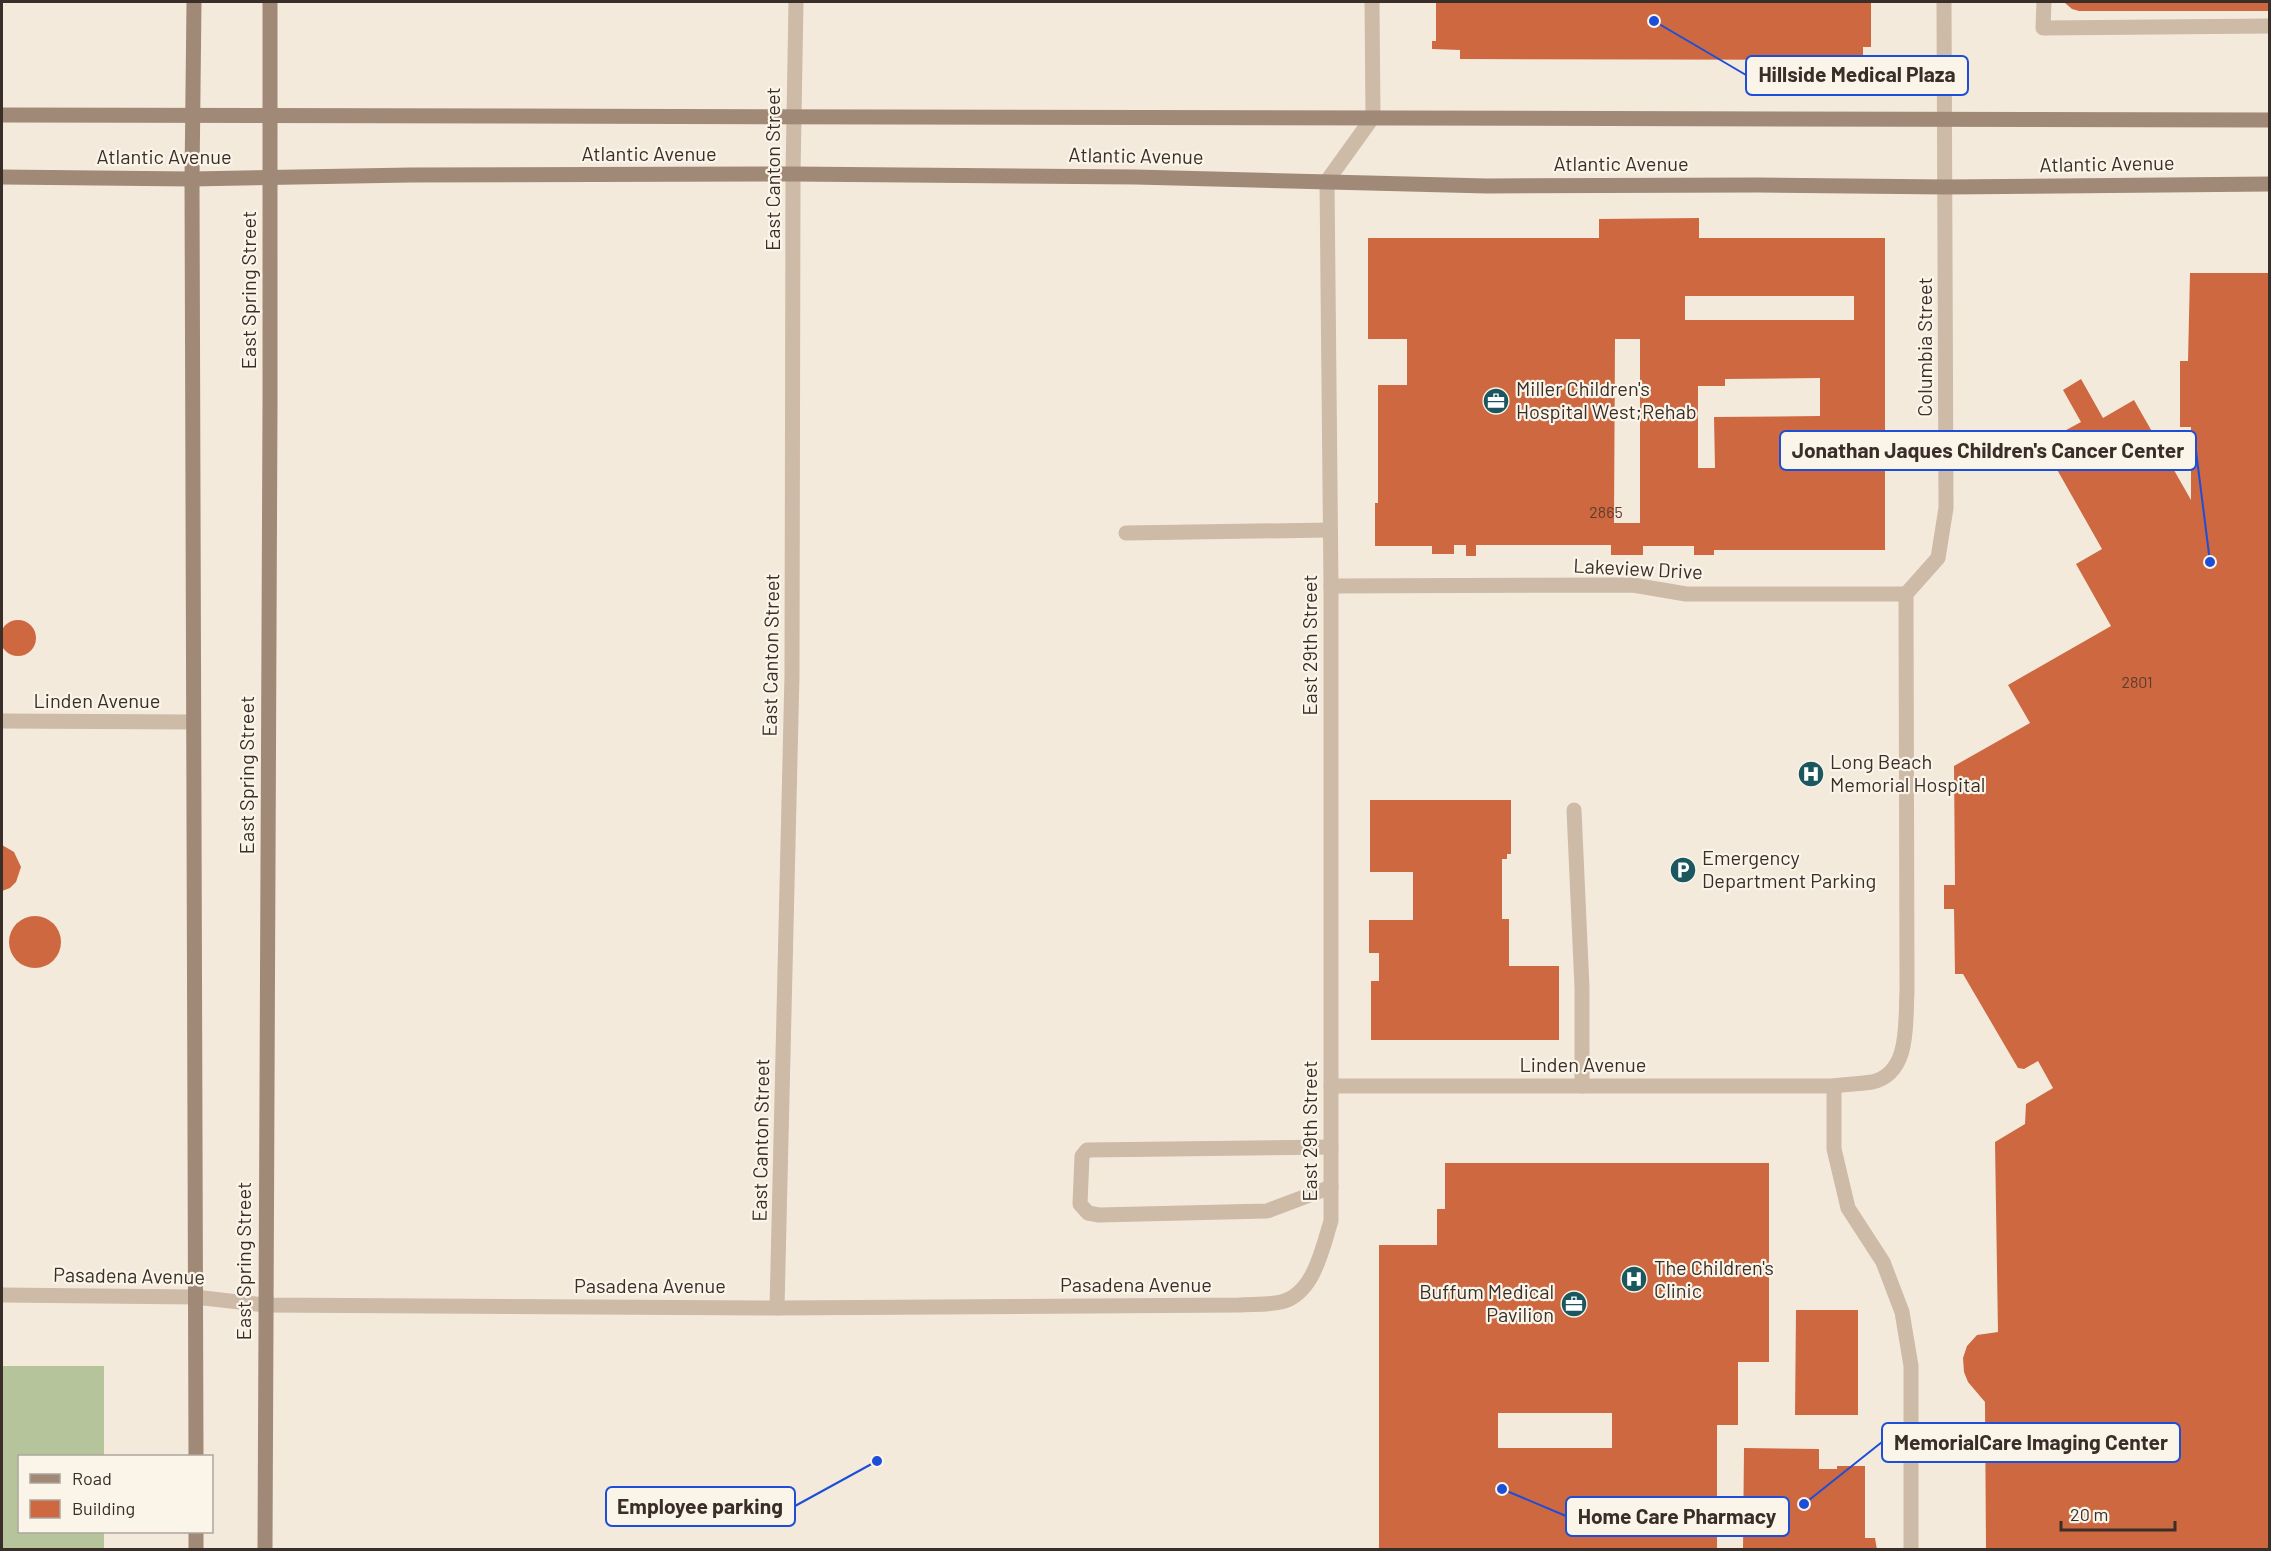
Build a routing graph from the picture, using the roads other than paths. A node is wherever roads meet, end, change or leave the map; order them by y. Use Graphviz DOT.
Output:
graph roads {
  1 [pos="194,2"];
  2 [pos="270,2"];
  3 [pos="796,2"];
  4 [pos="1372,2"];
  5 [pos="1944,2"];
  6 [pos="2044,2"];
  7 [pos="2270,26"];
  8 [pos="2,115"];
  9 [pos="194,115"];
  10 [pos="270,115"];
  11 [pos="794,116"];
  12 [pos="1372,117"];
  13 [pos="1945,118"];
  14 [pos="2270,120"];
  15 [pos="793,174"];
  16 [pos="2,177"];
  17 [pos="270,178"];
  18 [pos="192,179"];
  19 [pos="1327,181"];
  20 [pos="2270,184"];
  21 [pos="1946,187"];
  22 [pos="1330,530"];
  23 [pos="1126,533"];
  24 [pos="1331,586"];
  25 [pos="1906,594"];
  26 [pos="2,721"];
  27 [pos="193,722"];
  28 [pos="1574,810"];
  29 [pos="1331,1086"];
  30 [pos="1582,1086"];
  31 [pos="1834,1086"];
  32 [pos="1331,1147"];
  33 [pos="1331,1186"];
  34 [pos="2,1295"];
  35 [pos="1298,1295"];
  36 [pos="195,1297"];
  37 [pos="265,1305"];
  38 [pos="777,1308"];
  39 [pos="195,1455"];
  40 [pos="196,1533"];
  41 [pos="196,1550"];
  42 [pos="265,1550"];
  43 [pos="1911,1550"];
  1 -- 9 [label="main road"];
  2 -- 10 [label="main road, East Spring Street"];
  3 -- 11 [label="street, East Canton Street"];
  4 -- 12 [label="street"];
  5 -- 13 [label="street, Columbia Street"];
  6 -- 7 [label="street"];
  8 -- 9 [label="main road, Atlantic Avenue"];
  9 -- 10 [label="main road, Atlantic Avenue"];
  9 -- 18 [label="main road"];
  10 -- 11 [label="main road, Atlantic Avenue"];
  10 -- 17 [label="main road, East Spring Street"];
  11 -- 12 [label="main road, Atlantic Avenue"];
  11 -- 15 [label="street, East Canton Street"];
  12 -- 13 [label="main road, Atlantic Avenue"];
  12 -- 19 [label="street"];
  13 -- 14 [label="main road, Atlantic Avenue"];
  13 -- 21 [label="street, Columbia Street"];
  15 -- 17 [label="main road, Atlantic Avenue"];
  15 -- 19 [label="main road, Atlantic Avenue"];
  15 -- 38 [label="street, East Canton Street"];
  16 -- 18 [label="main road, Atlantic Avenue"];
  17 -- 18 [label="main road, Atlantic Avenue"];
  17 -- 37 [label="main road, East Spring Street"];
  18 -- 27 [label="main road"];
  19 -- 21 [label="main road, Atlantic Avenue"];
  19 -- 22 [label="street, East 29th Street"];
  20 -- 21 [label="main road, Atlantic Avenue"];
  21 -- 25 [label="street, Columbia Street"];
  22 -- 23 [label="street"];
  22 -- 24 [label="street, East 29th Street"];
  24 -- 25 [label="street, Lakeview Drive"];
  24 -- 29 [label="street, East 29th Street"];
  25 -- 31 [label="street"];
  26 -- 27 [label="street, Linden Avenue"];
  27 -- 36 [label="main road"];
  28 -- 30 [label="street"];
  29 -- 30 [label="street, Linden Avenue"];
  29 -- 32 [label="street, East 29th Street"];
  30 -- 31 [label="street, Linden Avenue"];
  31 -- 43 [label="street"];
  32 -- 33 [label="street, East 29th Street"];
  32 -- 33 [label="street"];
  33 -- 35 [label="street, East 29th Street"];
  34 -- 36 [label="street, Pasadena Avenue"];
  35 -- 38 [label="street, Pasadena Avenue"];
  36 -- 37 [label="street, Pasadena Avenue"];
  36 -- 39 [label="main road"];
  37 -- 38 [label="street, Pasadena Avenue"];
  37 -- 42 [label="main road, East Spring Street"];
  40 -- 41 [label="main road"];
}
